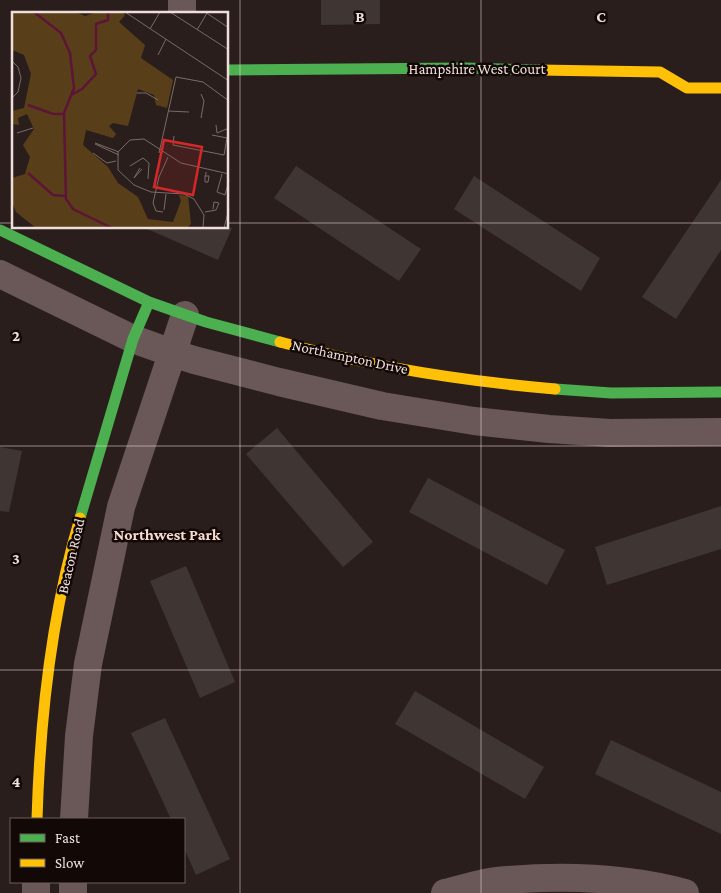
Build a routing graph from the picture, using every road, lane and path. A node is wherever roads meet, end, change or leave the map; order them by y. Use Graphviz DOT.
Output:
graph roads {
  1 [pos="229,70"];
  2 [pos="721,88"];
  3 [pos="0,230"];
  4 [pos="0,274"];
  5 [pos="149,302"];
  6 [pos="185,315"];
  7 [pos="133,339"];
  8 [pos="172,352"];
  9 [pos="721,392"];
  10 [pos="721,432"];
  11 [pos="37,818"];
  12 [pos="74,818"];
  13 [pos="445,893"];
  14 [pos="685,893"];
  1 -- 2 [label="street, Hampshire West Court"];
  3 -- 5 [label="street, Northampton Drive"];
  4 -- 7 [label="street"];
  5 -- 6 [label="street, Northampton Drive"];
  5 -- 7 [label="street, Beacon Road"];
  6 -- 8 [label="street"];
  6 -- 9 [label="street, Northampton Drive"];
  7 -- 8 [label="street"];
  7 -- 11 [label="street, Beacon Road"];
  8 -- 10 [label="street"];
  8 -- 12 [label="street"];
  13 -- 14 [label="street"];
}
